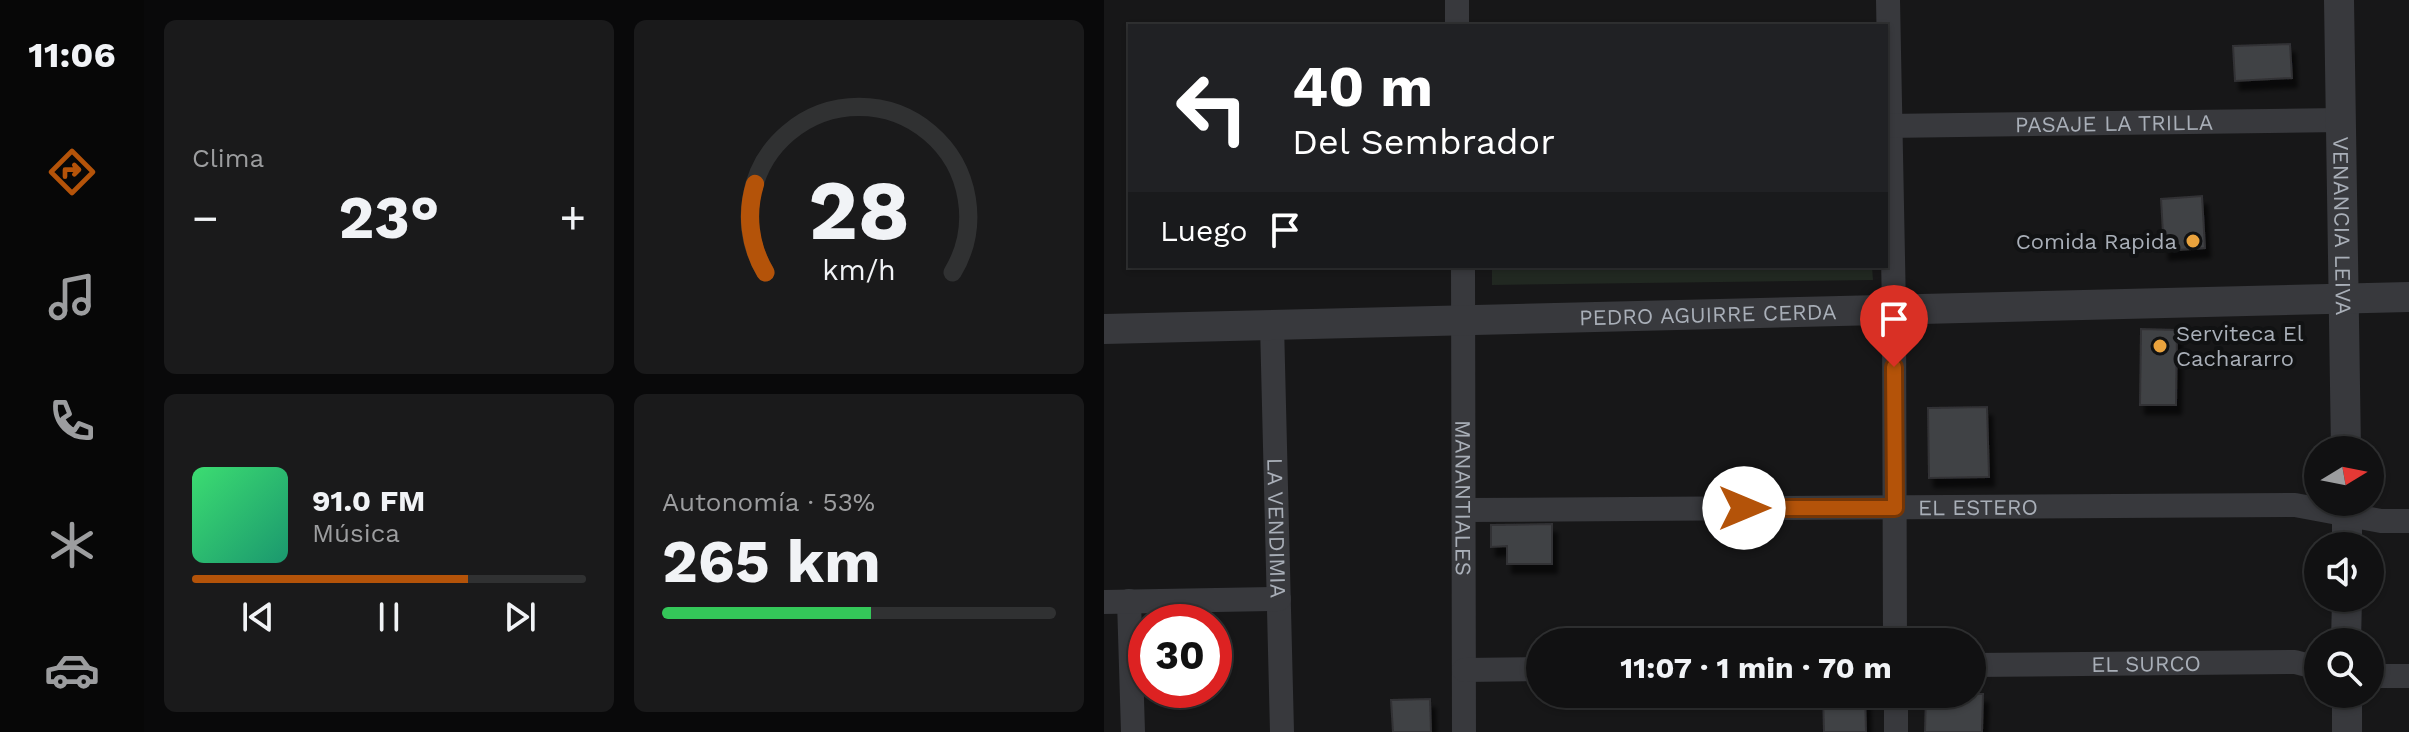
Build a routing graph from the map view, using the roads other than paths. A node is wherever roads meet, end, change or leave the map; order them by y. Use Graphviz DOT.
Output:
graph roads {
  1 [pos="1457,0"];
  2 [pos="1888,0"];
  3 [pos="2339,0"];
  4 [pos="1457,24"];
  5 [pos="2341,120"];
  6 [pos="1888,126"];
  7 [pos="1463,268"];
  8 [pos="2409,297"];
  9 [pos="2343,299"];
  10 [pos="1894,309"];
  11 [pos="1464,318"];
  12 [pos="1272,324"];
  13 [pos="1104,329"];
  14 [pos="2346,436"];
  15 [pos="2304,506"];
  16 [pos="1895,508"];
  17 [pos="1464,510"];
  18 [pos="2368,516"];
  19 [pos="2409,521"];
  20 [pos="1279,599"];
  21 [pos="1129,601"];
  22 [pos="1104,602"];
  23 [pos="1895,628"];
  24 [pos="2304,664"];
  25 [pos="1986,665"];
  26 [pos="1526,669"];
  27 [pos="1464,670"];
  28 [pos="2384,676"];
  29 [pos="2409,676"];
  30 [pos="1896,708"];
  31 [pos="2347,708"];
  32 [pos="1133,732"];
  33 [pos="1282,732"];
  34 [pos="1464,732"];
  35 [pos="1896,732"];
  36 [pos="2347,732"];
  1 -- 4 [label="street"];
  2 -- 6 [label="street"];
  3 -- 5 [label="street, VENANCIA LEIVA"];
  5 -- 6 [label="street, PASAJE LA TRILLA"];
  5 -- 9 [label="street, VENANCIA LEIVA"];
  6 -- 10 [label="street"];
  7 -- 11 [label="street, MANANTIALES"];
  8 -- 9 [label="street, PEDRO AGUIRRE CERDA"];
  9 -- 10 [label="street, PEDRO AGUIRRE CERDA"];
  9 -- 14 [label="street, VENANCIA LEIVA"];
  10 -- 11 [label="street, PEDRO AGUIRRE CERDA"];
  10 -- 16 [label="street"];
  11 -- 12 [label="street, PEDRO AGUIRRE CERDA"];
  11 -- 17 [label="street, MANANTIALES"];
  12 -- 13 [label="street, PEDRO AGUIRRE CERDA"];
  12 -- 20 [label="street, LA VENDIMIA"];
  15 -- 16 [label="street, EL ESTERO"];
  16 -- 17 [label="street, EL ESTERO"];
  16 -- 23 [label="street"];
  17 -- 27 [label="street, MANANTIALES"];
  18 -- 19 [label="street, EL ESTERO"];
  20 -- 21 [label="street"];
  20 -- 33 [label="street, LA VENDIMIA"];
  21 -- 22 [label="street"];
  21 -- 32 [label="street"];
  24 -- 25 [label="street, EL SURCO"];
  26 -- 27 [label="street"];
  27 -- 34 [label="street, MANANTIALES"];
  28 -- 29 [label="street"];
  30 -- 35 [label="street"];
  31 -- 36 [label="street"];
}
